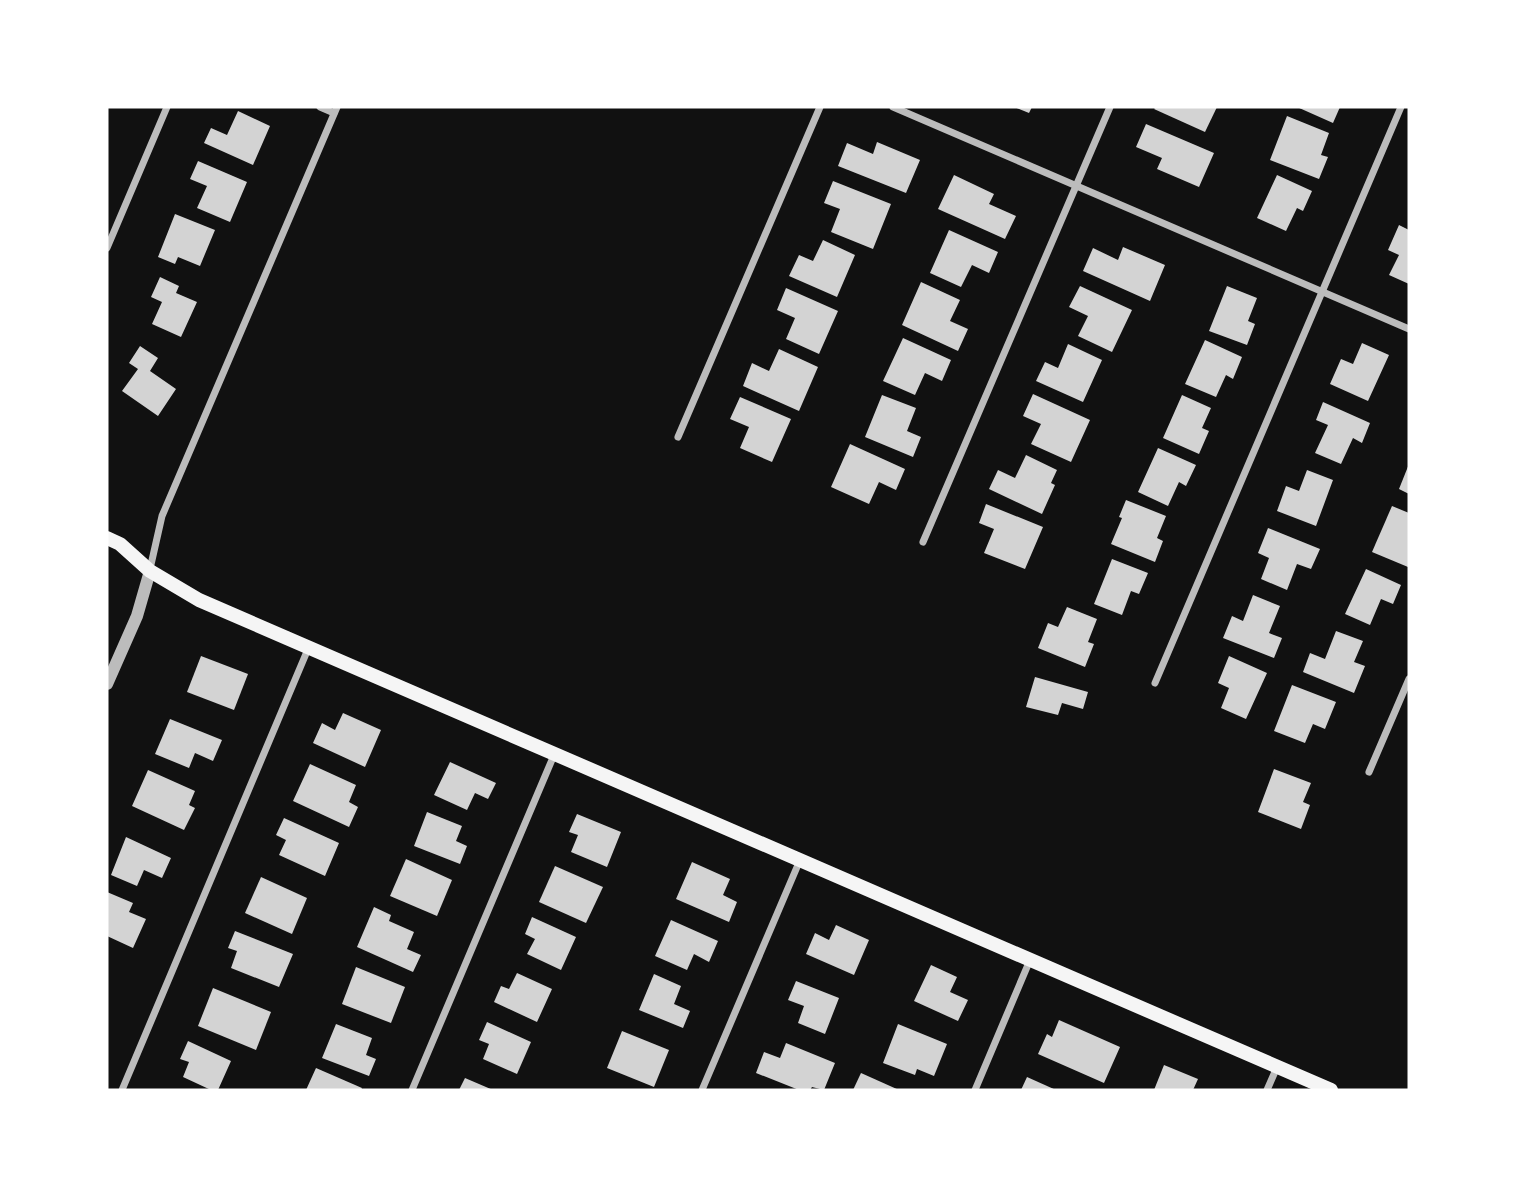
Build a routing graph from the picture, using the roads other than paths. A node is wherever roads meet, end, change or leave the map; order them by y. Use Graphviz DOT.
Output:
graph roads {
  1 [pos="167,107"];
  2 [pos="320,107"];
  3 [pos="820,107"];
  4 [pos="893,107"];
  5 [pos="1110,107"];
  6 [pos="1401,107"];
  7 [pos="336,110"];
  8 [pos="1076,186"];
  9 [pos="107,248"];
  10 [pos="1322,292"];
  11 [pos="1409,329"];
  12 [pos="678,437"];
  13 [pos="107,538"];
  14 [pos="923,542"];
  15 [pos="150,571"];
  16 [pos="308,649"];
  17 [pos="1409,679"];
  18 [pos="1154,683"];
  19 [pos="107,684"];
  20 [pos="554,755"];
  21 [pos="1369,772"];
  22 [pos="800,860"];
  23 [pos="1030,960"];
  24 [pos="1277,1067"];
  25 [pos="122,1090"];
  26 [pos="412,1090"];
  27 [pos="702,1090"];
  28 [pos="975,1090"];
  29 [pos="1267,1090"];
  30 [pos="1331,1090"];
  1 -- 9 [label="street"];
  2 -- 7 [label="street"];
  3 -- 12 [label="street"];
  4 -- 8 [label="street"];
  5 -- 8 [label="street"];
  6 -- 10 [label="street"];
  7 -- 15 [label="street"];
  8 -- 10 [label="street"];
  8 -- 14 [label="street"];
  10 -- 11 [label="street"];
  10 -- 18 [label="street"];
  13 -- 15 [label="main road"];
  15 -- 16 [label="main road"];
  15 -- 19 [label="street"];
  16 -- 20 [label="main road"];
  16 -- 25 [label="street"];
  17 -- 21 [label="street"];
  20 -- 22 [label="main road"];
  20 -- 26 [label="street"];
  22 -- 23 [label="main road"];
  22 -- 27 [label="street"];
  23 -- 24 [label="main road"];
  23 -- 28 [label="street"];
  24 -- 29 [label="street"];
  24 -- 30 [label="main road"];
}
